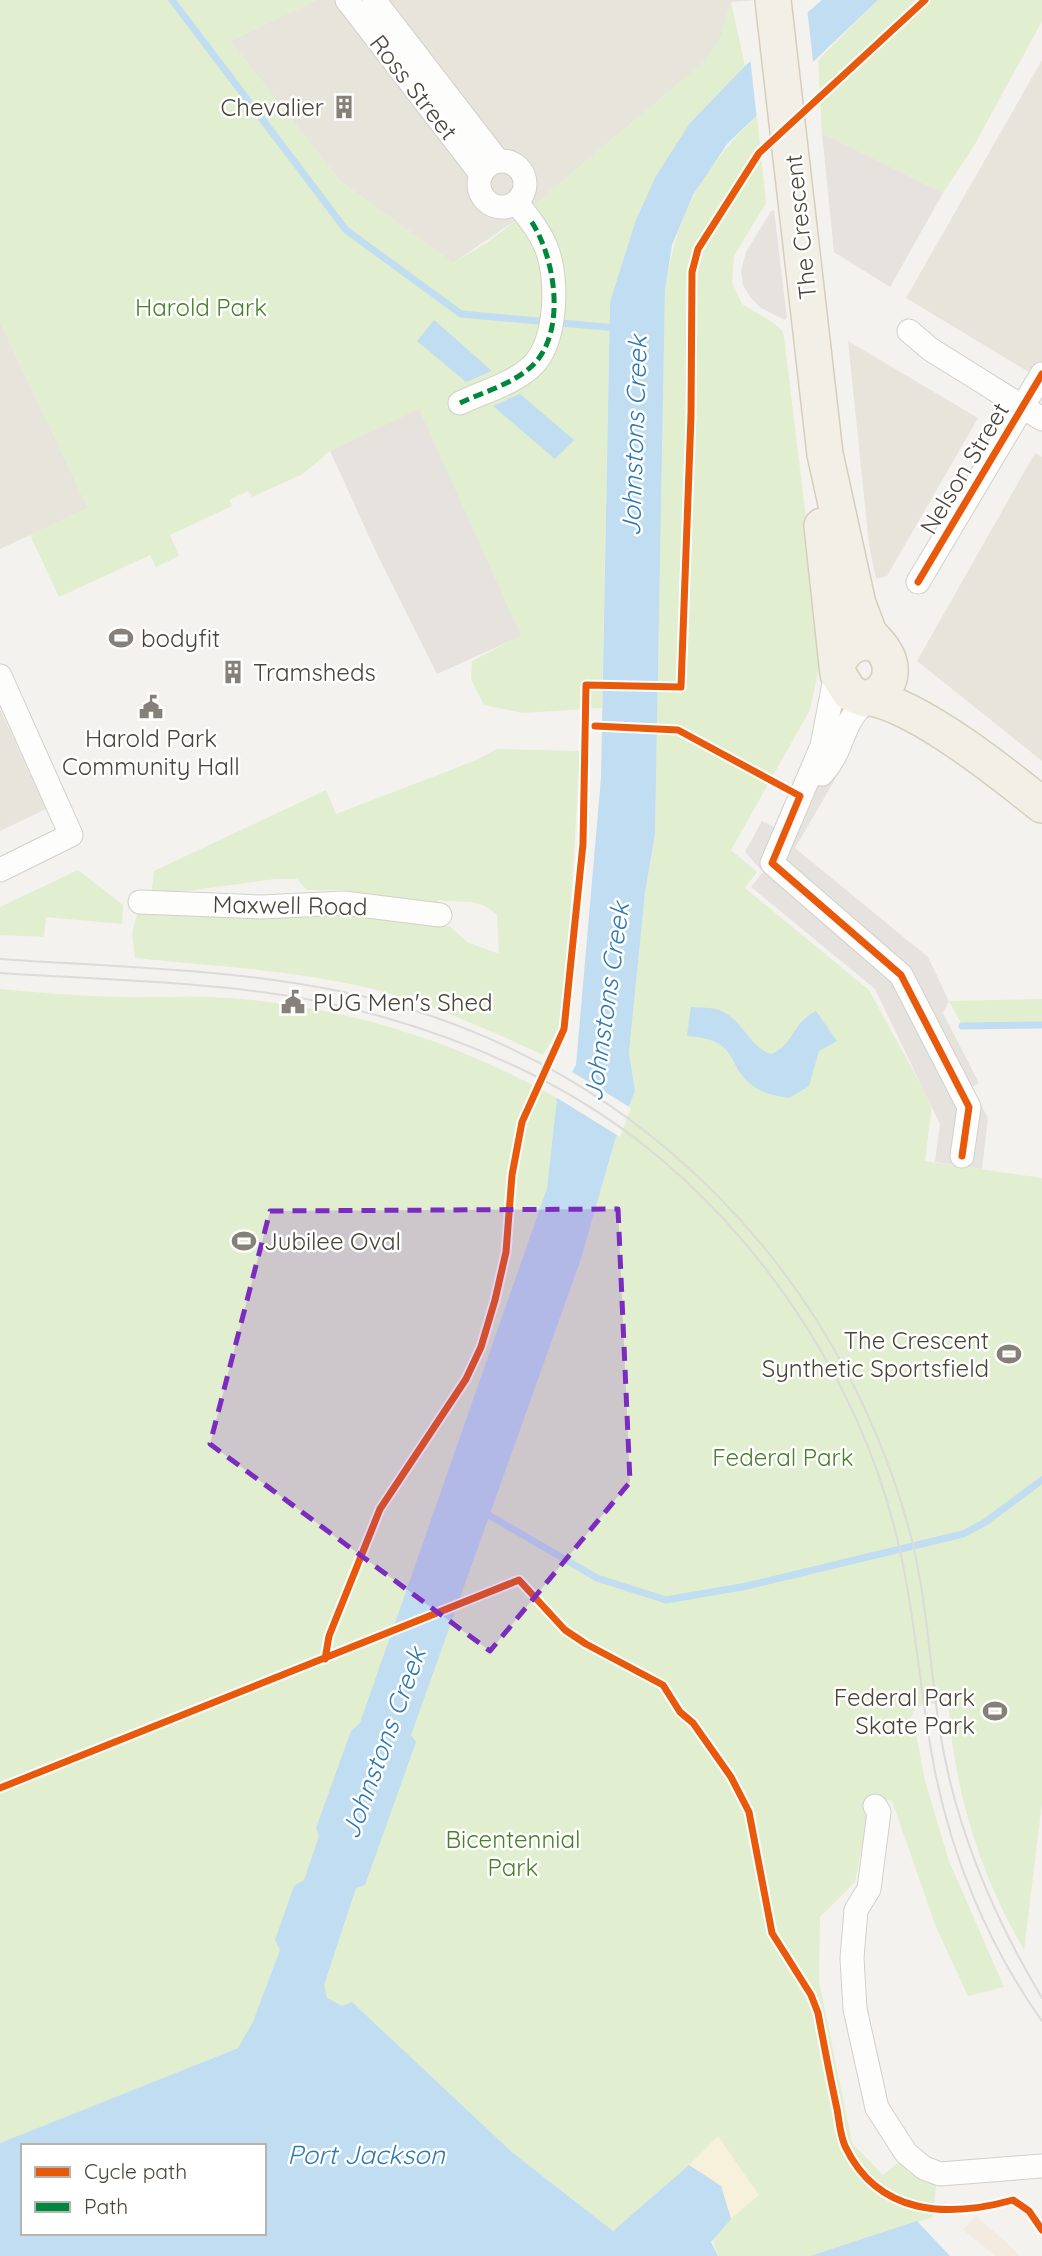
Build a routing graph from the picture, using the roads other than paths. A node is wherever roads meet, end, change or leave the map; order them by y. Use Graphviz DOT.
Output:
graph roads {
  1 [pos="347,0"];
  2 [pos="374,0"];
  3 [pos="775,15"];
  4 [pos="490,167"];
  5 [pos="516,202"];
  6 [pos="909,331"];
  7 [pos="1042,374"];
  8 [pos="460,403"];
  9 [pos="1032,413"];
  10 [pos="825,454"];
  11 [pos="918,582"];
  12 [pos="883,650"];
  13 [pos="838,664"];
  14 [pos="0,676"];
  15 [pos="871,698"];
  16 [pos="969,750"];
  17 [pos="800,796"];
  18 [pos="1042,805"];
  19 [pos="0,870"];
  20 [pos="140,902"];
  21 [pos="440,915"];
  22 [pos="962,1156"];
  23 [pos="875,1805"];
  24 [pos="1042,2166"];
  1 -- 4 [label="street, Ross Street"];
  2 -- 4 [label="street, Ross Street"];
  3 -- 10 [label="main road, The Crescent"];
  4 -- 5 [label="street, Ross Street"];
  4 -- 5 [label="street, Ross Street"];
  5 -- 8 [label="street"];
  6 -- 9 [label="street"];
  7 -- 9 [label="street, Nelson Street"];
  9 -- 11 [label="street, Nelson Street"];
  10 -- 12 [label="main road, The Crescent"];
  10 -- 13 [label="main road, The Crescent"];
  12 -- 13 [label="main road"];
  12 -- 15 [label="main road"];
  12 -- 16 [label="main road, The Crescent"];
  13 -- 15 [label="main road"];
  13 -- 17 [label="street"];
  14 -- 19 [label="street"];
  15 -- 16 [label="main road, The Crescent"];
  15 -- 17 [label="street"];
  16 -- 18 [label="main road, The Crescent"];
  17 -- 22 [label="street"];
  20 -- 21 [label="street, Maxwell Road"];
  23 -- 24 [label="street"];
}
